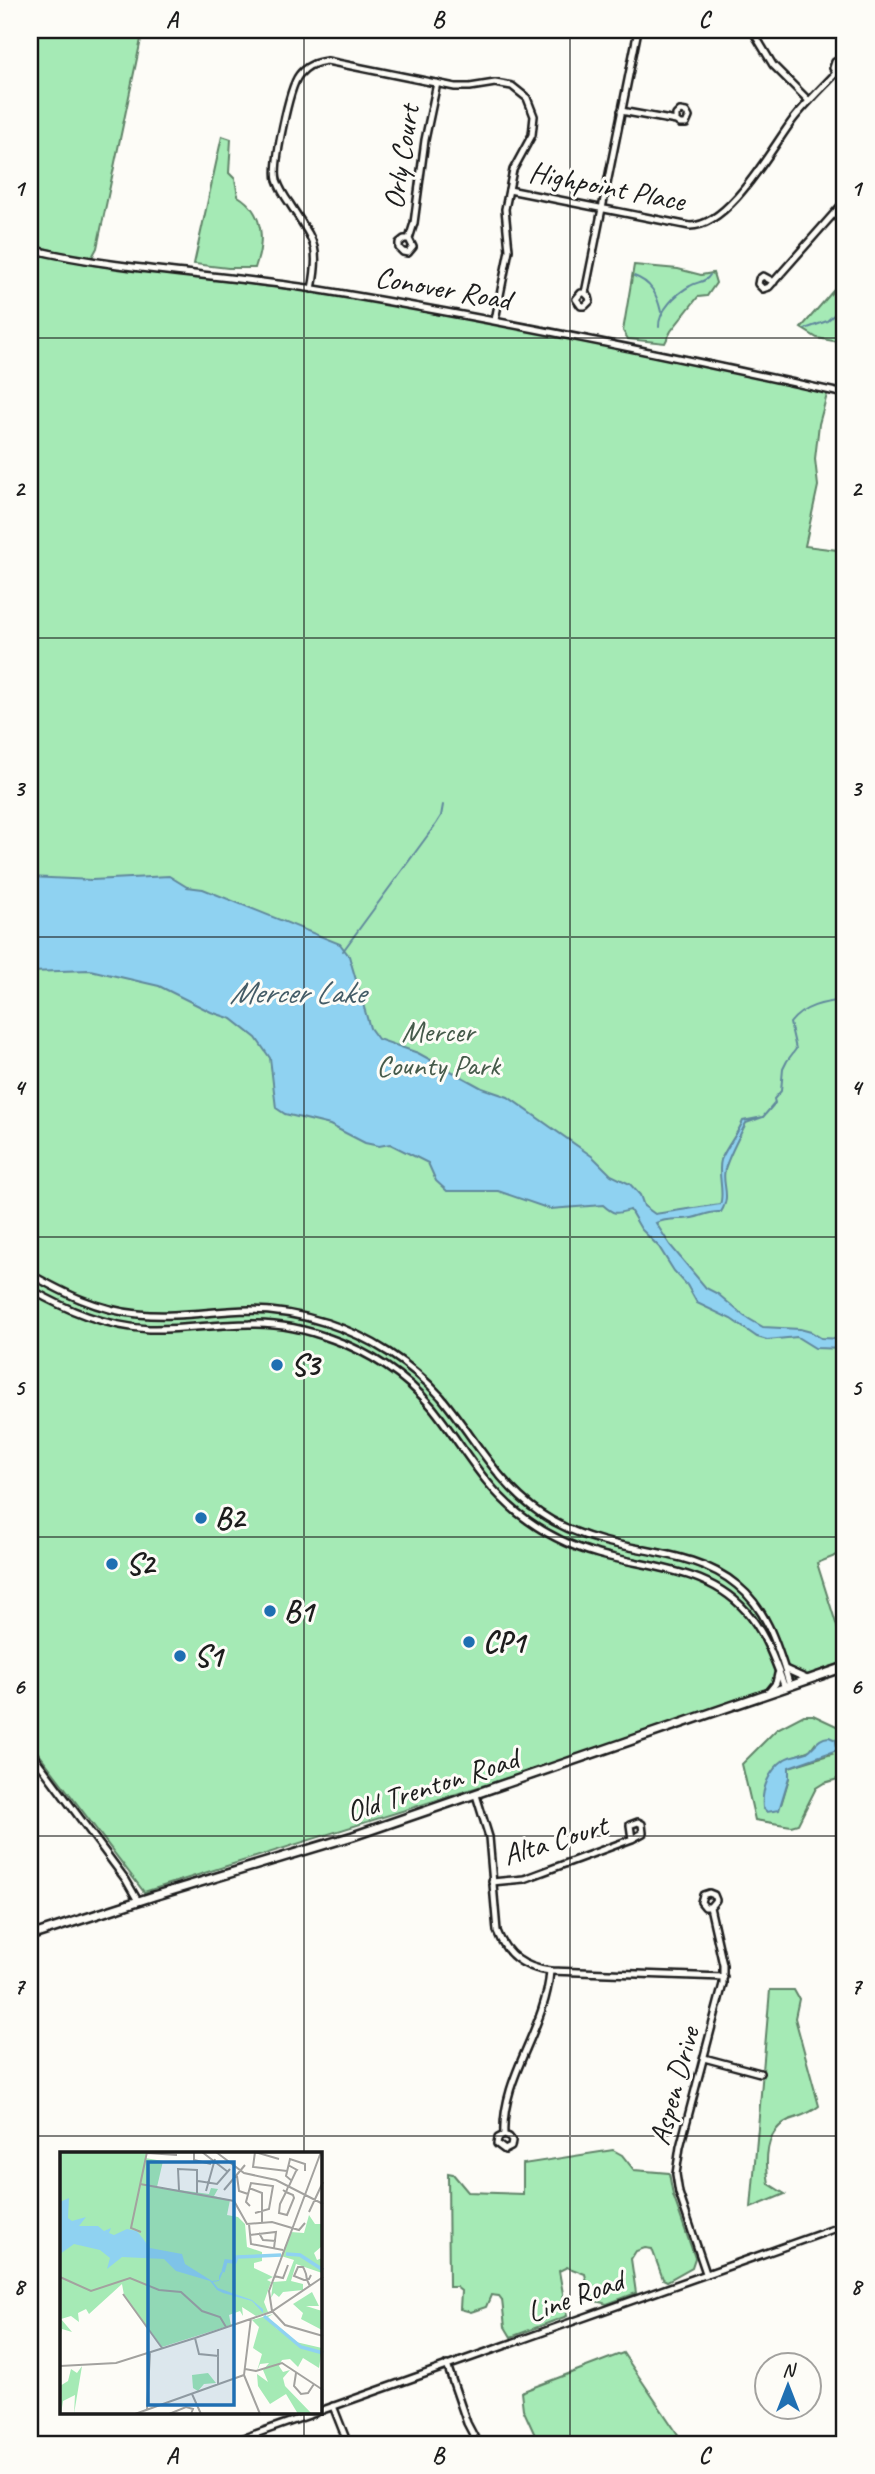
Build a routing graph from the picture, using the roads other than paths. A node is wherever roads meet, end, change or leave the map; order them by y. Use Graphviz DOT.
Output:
graph roads {
  1 [pos="638,30"];
  2 [pos="752,30"];
  3 [pos="845,64"];
  4 [pos="845,70"];
  5 [pos="836,73"];
  6 [pos="437,83"];
  7 [pos="809,101"];
  8 [pos="621,111"];
  9 [pos="676,121"];
  10 [pos="509,190"];
  11 [pos="845,201"];
  12 [pos="602,208"];
  13 [pos="409,239"];
  14 [pos="30,249"];
  15 [pos="774,282"];
  16 [pos="312,289"];
  17 [pos="585,293"];
  18 [pos="495,320"];
  19 [pos="845,394"];
  20 [pos="30,1274"];
  21 [pos="30,1289"];
  22 [pos="211,1313"];
  23 [pos="212,1326"];
  24 [pos="673,1556"];
  25 [pos="670,1569"];
  26 [pos="845,1667"];
  27 [pos="782,1670"];
  28 [pos="810,1679"];
  29 [pos="788,1687"];
  30 [pos="767,1694"];
  31 [pos="30,1751"];
  32 [pos="476,1795"];
  33 [pos="632,1839"];
  34 [pos="492,1882"];
  35 [pos="138,1900"];
  36 [pos="710,1908"];
  37 [pos="30,1936"];
  38 [pos="550,1971"];
  39 [pos="724,1977"];
  40 [pos="704,2058"];
  41 [pos="760,2073"];
  42 [pos="504,2135"];
  43 [pos="845,2225"];
  44 [pos="706,2273"];
  45 [pos="447,2365"];
  46 [pos="333,2406"];
  47 [pos="322,2410"];
  48 [pos="312,2414"];
  49 [pos="226,2444"];
  50 [pos="348,2444"];
  51 [pos="478,2444"];
  1 -- 8 [label="street"];
  2 -- 7 [label="street"];
  3 -- 5 [label="street, Highpoint Place"];
  4 -- 5 [label="street, Highpoint Place"];
  5 -- 7 [label="street, Highpoint Place"];
  6 -- 10 [label="street"];
  6 -- 13 [label="street, Orly Court"];
  6 -- 16 [label="street"];
  7 -- 12 [label="street, Highpoint Place"];
  8 -- 9 [label="street"];
  8 -- 12 [label="street"];
  10 -- 12 [label="street, Highpoint Place"];
  10 -- 18 [label="street"];
  11 -- 15 [label="street"];
  12 -- 17 [label="street"];
  14 -- 16 [label="street, Conover Road"];
  16 -- 18 [label="street, Conover Road"];
  18 -- 19 [label="street, Conover Road"];
  20 -- 22 [label="street"];
  21 -- 23 [label="street"];
  22 -- 23 [label="street"];
  22 -- 24 [label="street"];
  23 -- 25 [label="street"];
  24 -- 25 [label="street"];
  24 -- 27 [label="street"];
  25 -- 27 [label="street"];
  26 -- 28 [label="main road, Old Trenton Road"];
  27 -- 28 [label="street"];
  27 -- 29 [label="street"];
  27 -- 30 [label="street"];
  28 -- 29 [label="main road, Old Trenton Road"];
  29 -- 30 [label="main road, Old Trenton Road"];
  30 -- 32 [label="main road, Old Trenton Road"];
  31 -- 35 [label="street"];
  32 -- 34 [label="street"];
  32 -- 35 [label="main road, Old Trenton Road"];
  33 -- 34 [label="street, Alta Court"];
  34 -- 38 [label="street"];
  35 -- 37 [label="main road, Old Trenton Road"];
  36 -- 39 [label="street, Aspen Drive"];
  38 -- 39 [label="street"];
  38 -- 42 [label="street"];
  39 -- 40 [label="street, Aspen Drive"];
  40 -- 41 [label="street"];
  40 -- 44 [label="street, Aspen Drive"];
  43 -- 44 [label="street, Line Road"];
  44 -- 45 [label="street, Line Road"];
  45 -- 46 [label="street, Line Road"];
  45 -- 51 [label="street"];
  46 -- 47 [label="street, Line Road"];
  46 -- 50 [label="street"];
  48 -- 49 [label="street"];
}
